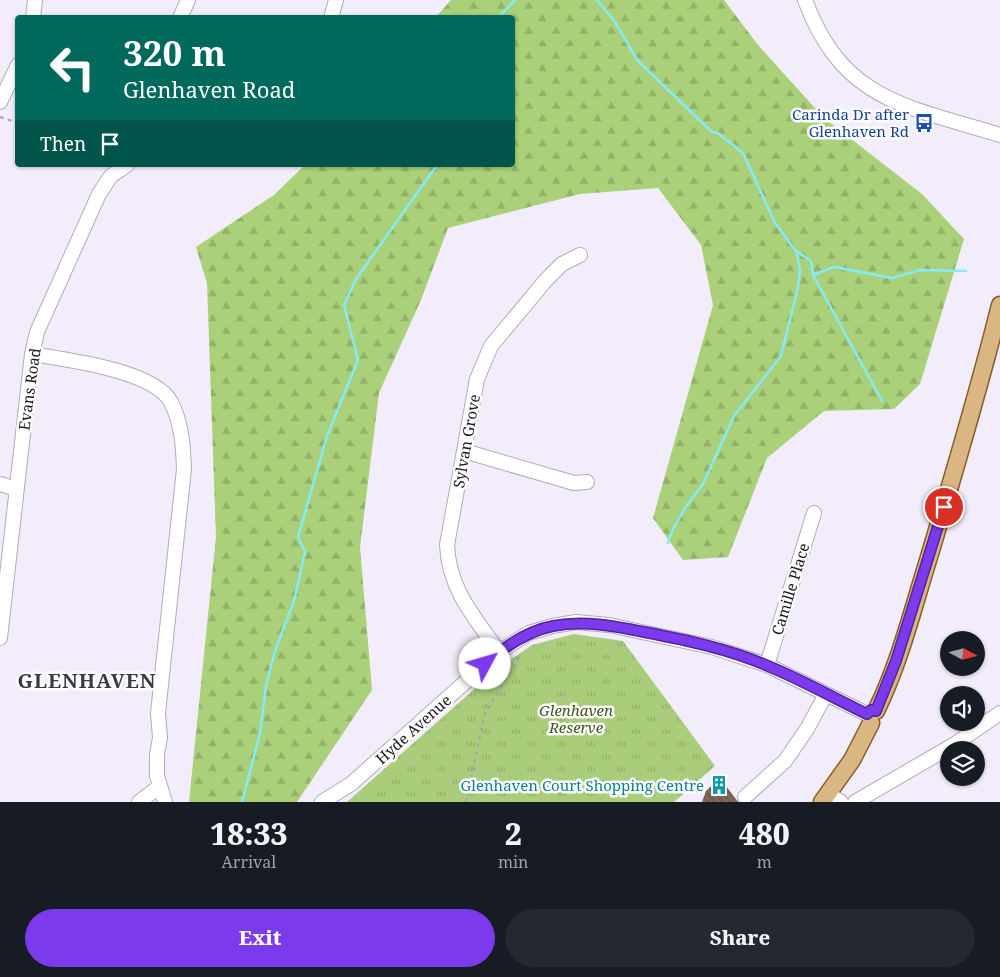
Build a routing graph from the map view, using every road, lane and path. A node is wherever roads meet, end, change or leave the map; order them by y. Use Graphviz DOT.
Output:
graph roads {
  1 [pos="35,0"];
  2 [pos="188,0"];
  3 [pos="336,0"];
  4 [pos="805,0"];
  5 [pos="33,15"];
  6 [pos="181,15"];
  7 [pos="332,15"];
  8 [pos="15,71"];
  9 [pos="0,102"];
  10 [pos="0,117"];
  11 [pos="15,121"];
  12 [pos="1000,135"];
  13 [pos="124,167"];
  14 [pos="580,255"];
  15 [pos="1000,305"];
  16 [pos="32,354"];
  17 [pos="464,452"];
  18 [pos="587,482"];
  19 [pos="0,484"];
  20 [pos="16,489"];
  21 [pos="814,513"];
  22 [pos="0,638"];
  23 [pos="513,643"];
  24 [pos="498,652"];
  25 [pos="767,666"];
  26 [pos="826,694"];
  27 [pos="1000,713"];
  28 [pos="872,716"];
  29 [pos="160,786"];
  30 [pos="745,797"];
  31 [pos="831,799"];
  32 [pos="139,802"];
  33 [pos="165,802"];
  34 [pos="322,802"];
  35 [pos="466,802"];
  36 [pos="855,802"];
  1 -- 5 [label="street"];
  2 -- 6 [label="street"];
  3 -- 7 [label="street"];
  4 -- 12 [label="street"];
  8 -- 9 [label="street"];
  10 -- 11 [label="path"];
  13 -- 16 [label="street, Evans Road"];
  14 -- 17 [label="street, Sylvan Grove"];
  15 -- 28 [label="main road"];
  16 -- 20 [label="street, Evans Road"];
  16 -- 29 [label="street"];
  17 -- 18 [label="street"];
  17 -- 24 [label="street, Sylvan Grove"];
  19 -- 20 [label="street"];
  20 -- 22 [label="street, Evans Road"];
  21 -- 25 [label="street, Camille Place"];
  23 -- 24 [label="street, Hyde Avenue"];
  23 -- 25 [label="street, Hyde Avenue"];
  23 -- 35 [label="path"];
  24 -- 34 [label="street, Hyde Avenue"];
  25 -- 26 [label="street, Hyde Avenue"];
  26 -- 28 [label="street, Hyde Avenue"];
  26 -- 30 [label="street"];
  27 -- 36 [label="street"];
  28 -- 31 [label="main road"];
  29 -- 32 [label="street"];
  29 -- 33 [label="street"];
}
